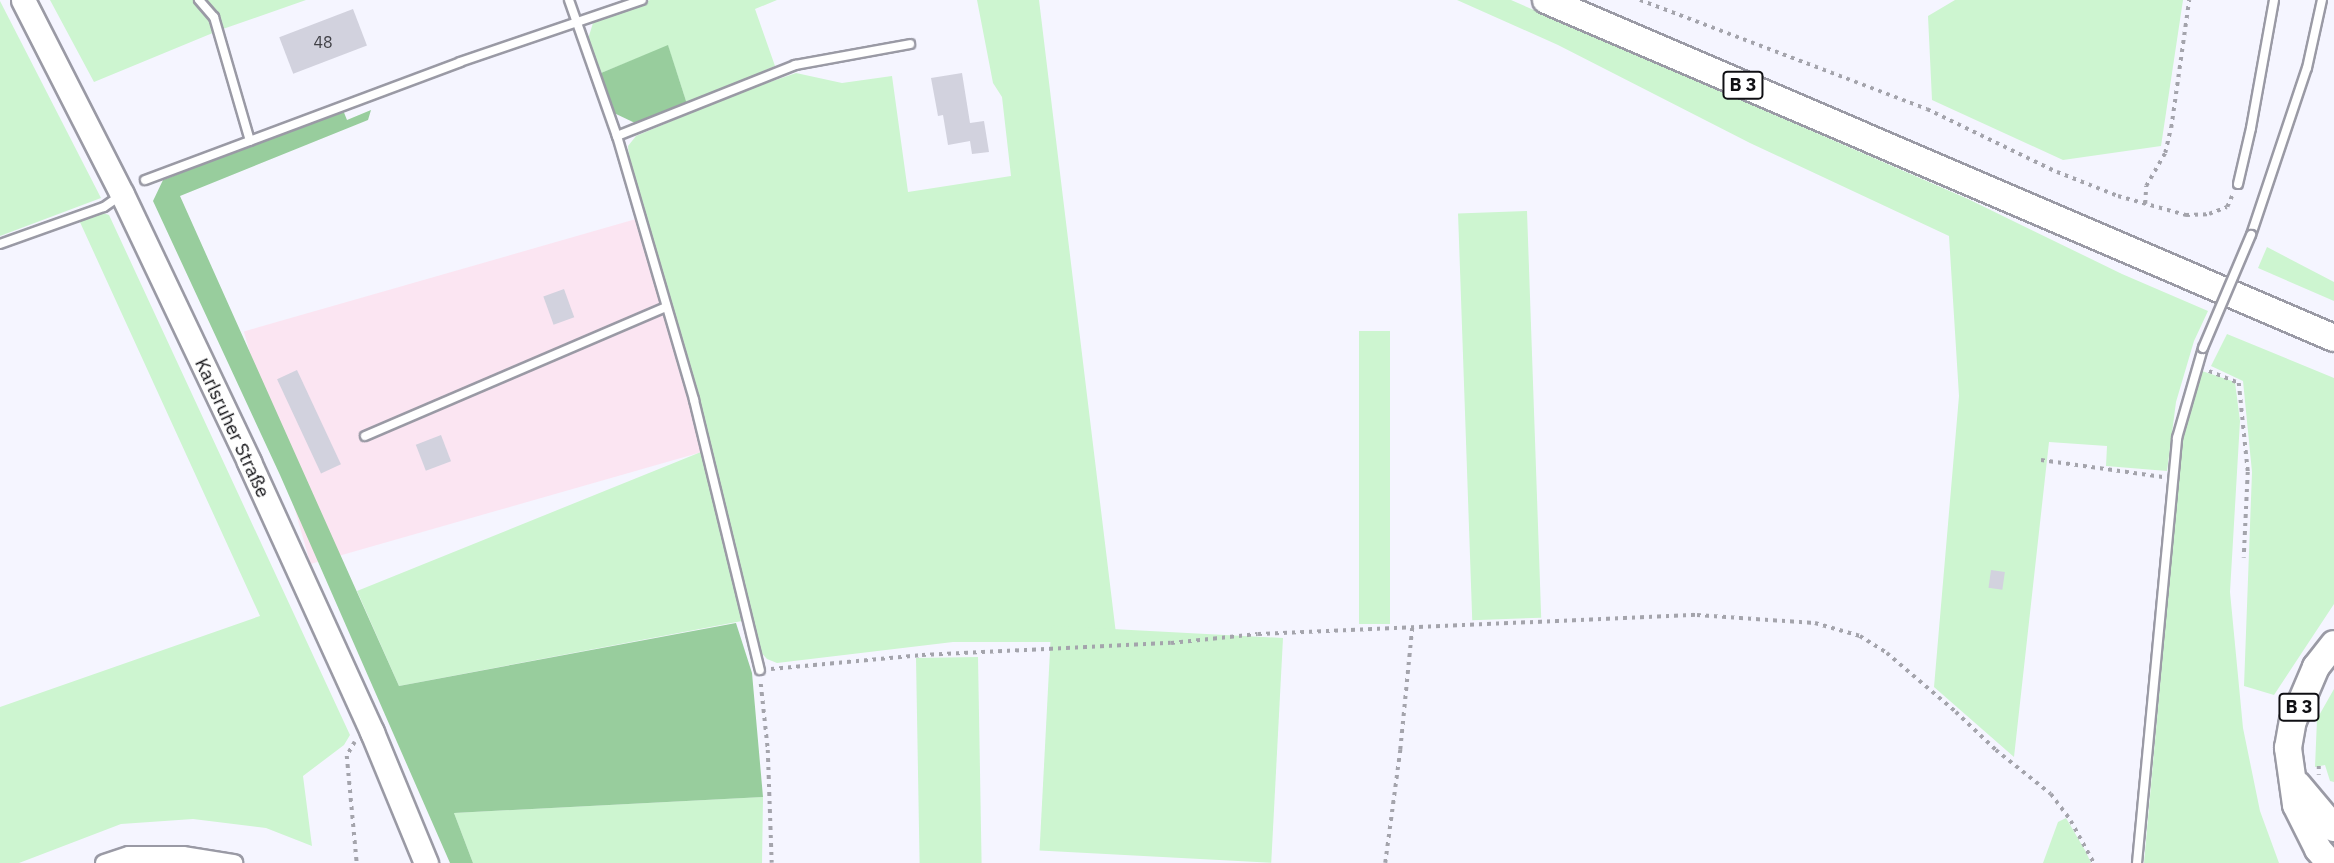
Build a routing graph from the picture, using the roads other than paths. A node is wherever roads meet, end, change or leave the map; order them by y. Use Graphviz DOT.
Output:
graph roads {
  1 [pos="23,0"];
  2 [pos="199,0"];
  3 [pos="569,0"];
  4 [pos="642,0"];
  5 [pos="1546,0"];
  6 [pos="2274,0"];
  7 [pos="2322,0"];
  8 [pos="577,21"];
  9 [pos="910,44"];
  10 [pos="617,136"];
  11 [pos="250,141"];
  12 [pos="145,180"];
  13 [pos="2238,184"];
  14 [pos="122,194"];
  15 [pos="0,244"];
  16 [pos="666,307"];
  17 [pos="2334,338"];
  18 [pos="365,436"];
  19 [pos="2334,644"];
  20 [pos="760,670"];
  21 [pos="2292,777"];
  22 [pos="2333,826"];
  23 [pos="104,863"];
  24 [pos="234,863"];
  25 [pos="426,863"];
  26 [pos="2137,863"];
  27 [pos="2330,863"];
  1 -- 14 [label="main road, Karlsruher Straße"];
  2 -- 11 [label="lane"];
  3 -- 8 [label="lane"];
  4 -- 8 [label="lane"];
  5 -- 17 [label="main road, B 3"];
  6 -- 13 [label="lane"];
  7 -- 26 [label="lane, bridge"];
  8 -- 10 [label="lane"];
  8 -- 11 [label="lane"];
  9 -- 10 [label="lane"];
  10 -- 16 [label="lane"];
  11 -- 12 [label="lane"];
  14 -- 15 [label="lane"];
  14 -- 25 [label="main road, Karlsruher Straße"];
  16 -- 18 [label="lane"];
  16 -- 20 [label="lane"];
  19 -- 21 [label="main road, B 3"];
  21 -- 22 [label="main road"];
  21 -- 27 [label="main road, B 3"];
  23 -- 24 [label="street"];
}
